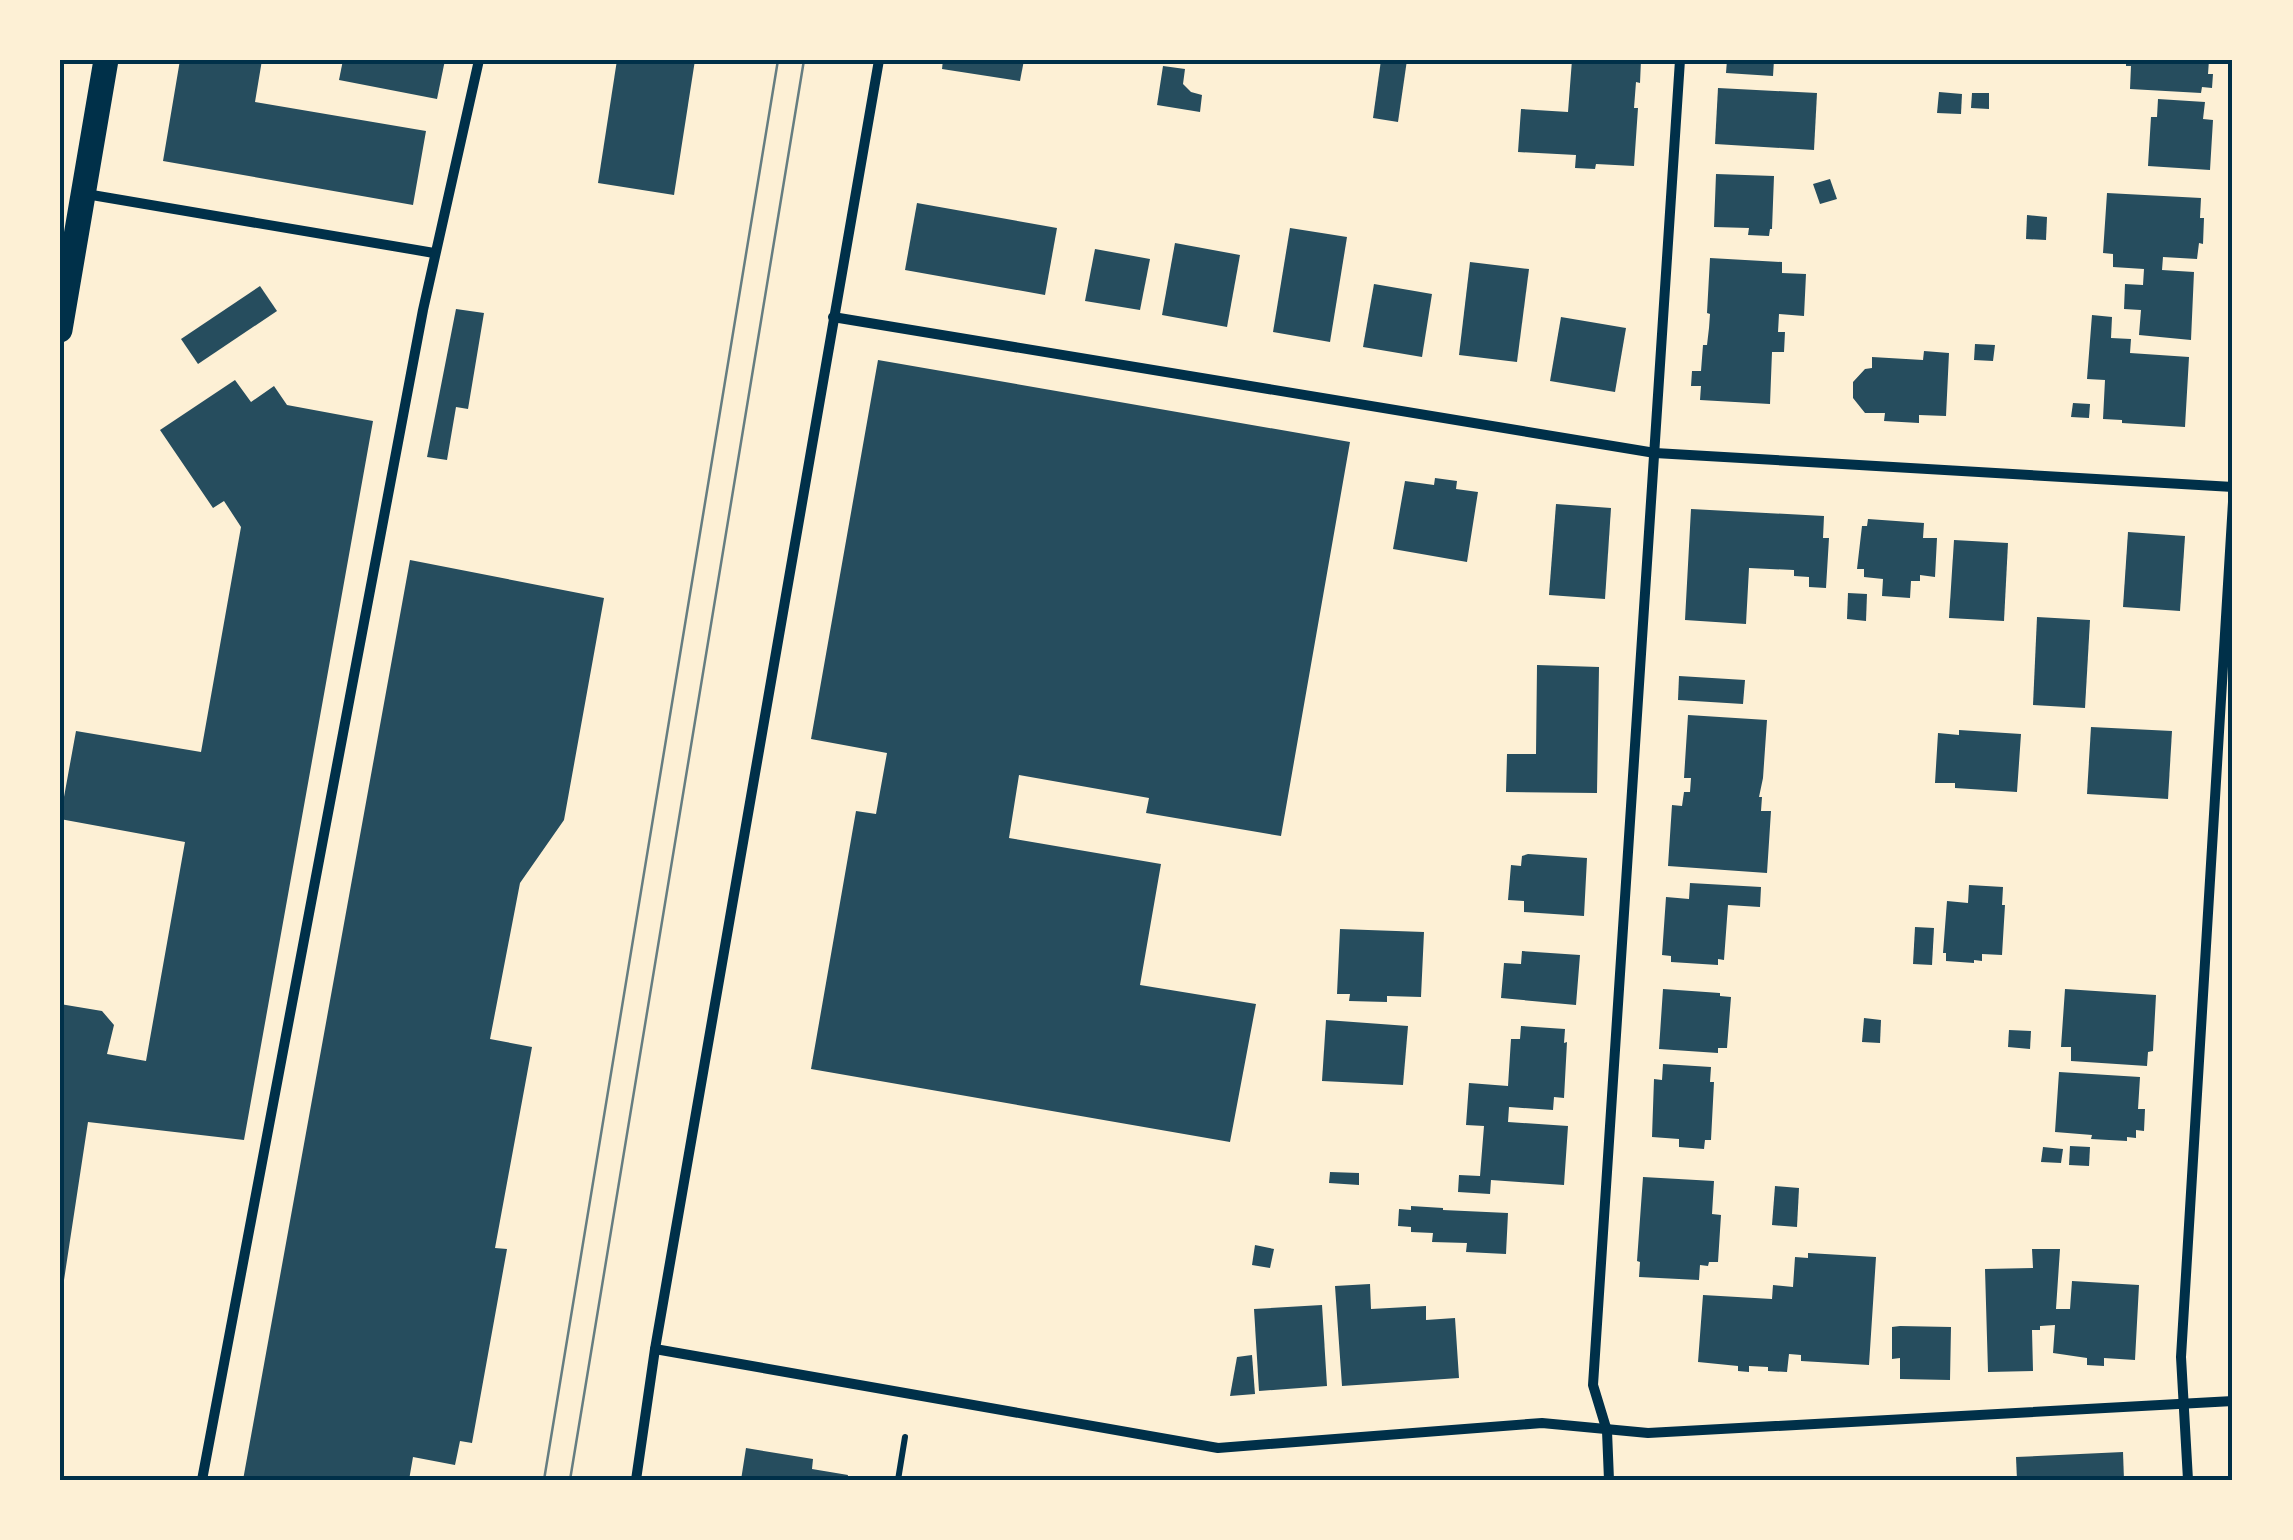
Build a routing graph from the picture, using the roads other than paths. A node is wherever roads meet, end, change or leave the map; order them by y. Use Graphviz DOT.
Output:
graph roads {
  1 [pos="106,60"];
  2 [pos="479,60"];
  3 [pos="878,60"];
  4 [pos="1680,60"];
  5 [pos="85,194"];
  6 [pos="434,253"];
  7 [pos="833,316"];
  8 [pos="60,330"];
  9 [pos="1655,453"];
  10 [pos="2233,487"];
  11 [pos="2233,502"];
  12 [pos="656,1349"];
  13 [pos="2233,1401"];
  14 [pos="2184,1404"];
  15 [pos="1606,1430"];
  16 [pos="202,1480"];
  17 [pos="636,1480"];
  18 [pos="1609,1480"];
  19 [pos="2188,1480"];
  1 -- 5 [label="main road"];
  2 -- 6 [label="street"];
  3 -- 7 [label="street"];
  4 -- 9 [label="street"];
  5 -- 6 [label="street"];
  5 -- 8 [label="main road"];
  6 -- 16 [label="street"];
  7 -- 9 [label="street"];
  7 -- 12 [label="street"];
  9 -- 10 [label="street"];
  9 -- 15 [label="street"];
  11 -- 14 [label="street"];
  12 -- 15 [label="street"];
  12 -- 17 [label="street"];
  13 -- 14 [label="street"];
  14 -- 15 [label="street"];
  14 -- 19 [label="street"];
  15 -- 18 [label="street"];
}
